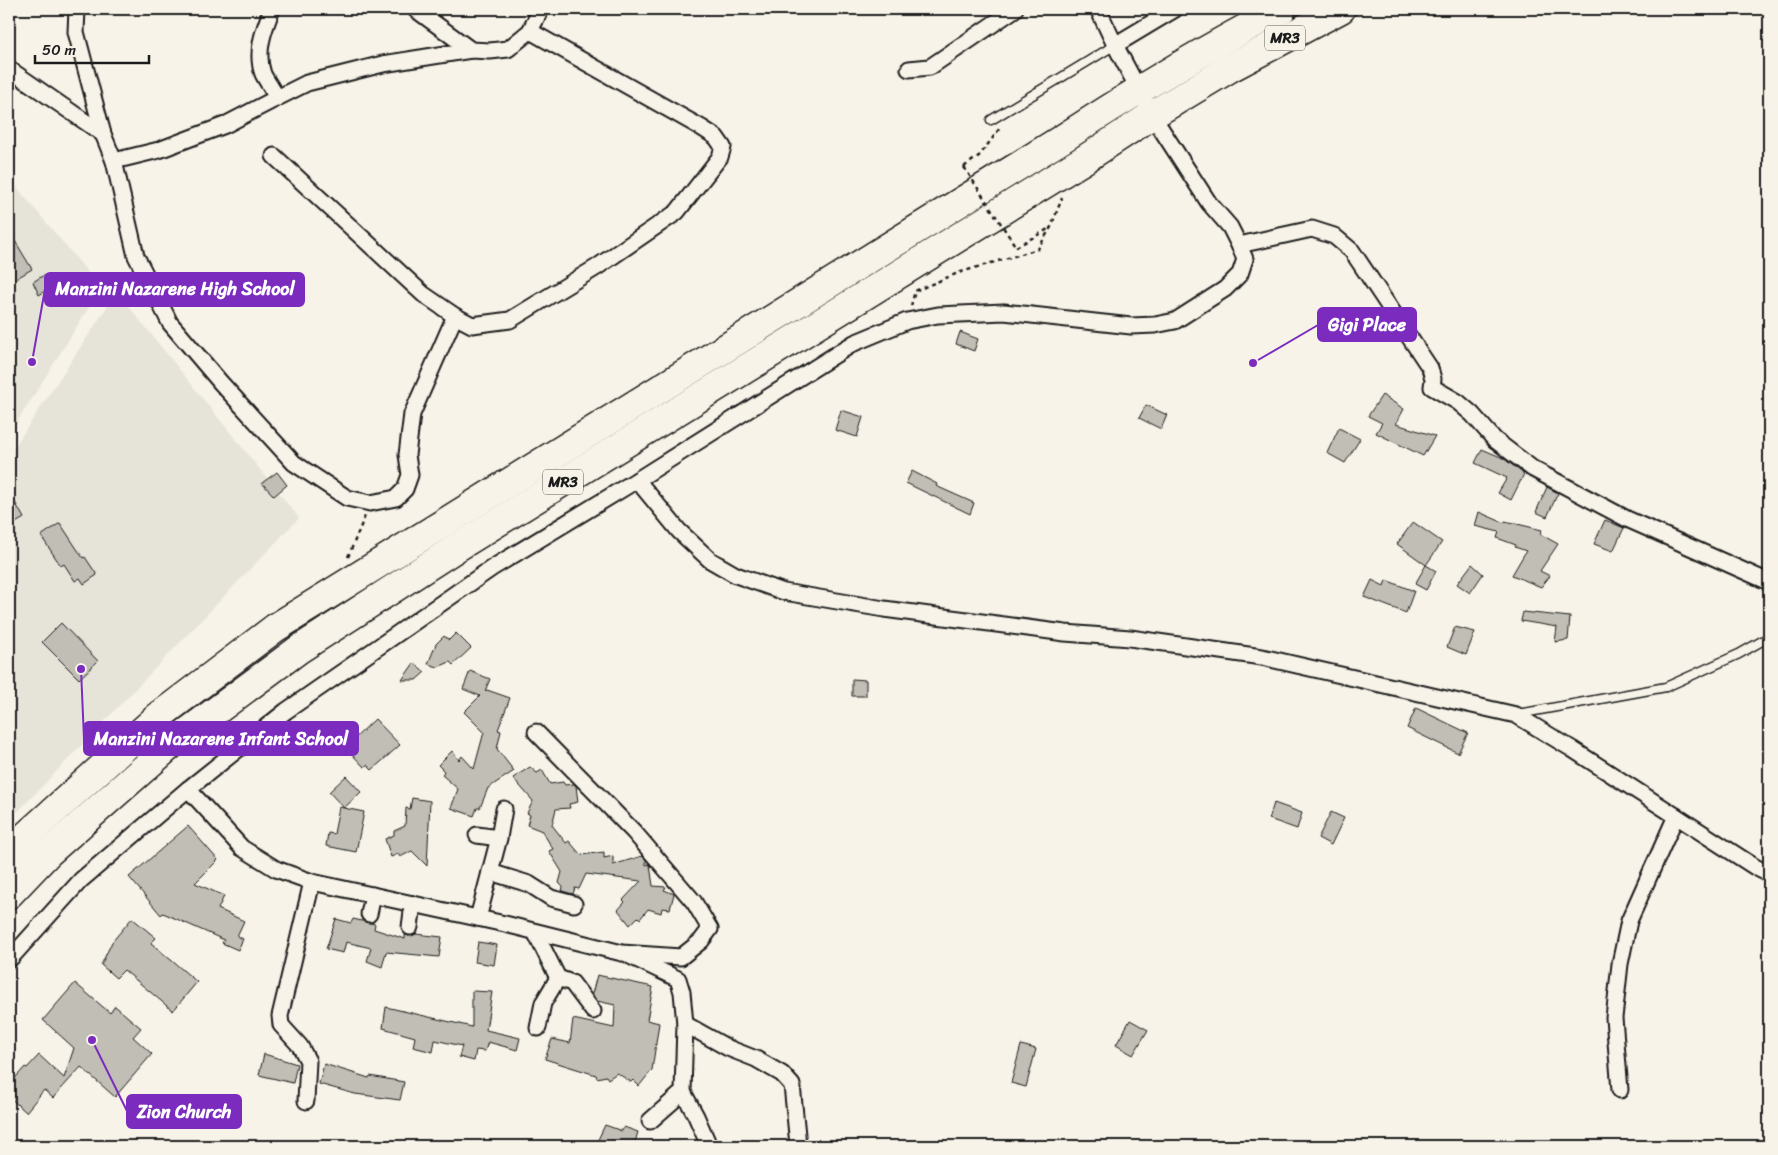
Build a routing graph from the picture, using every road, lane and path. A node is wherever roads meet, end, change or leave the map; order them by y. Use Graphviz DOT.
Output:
graph roads {
  1 [pos="77,9"];
  2 [pos="272,9"];
  3 [pos="415,9"];
  4 [pos="541,9"];
  5 [pos="1015,9"];
  6 [pos="1098,9"];
  7 [pos="1175,9"];
  8 [pos="1282,9"];
  9 [pos="1341,9"];
  10 [pos="530,32"];
  11 [pos="1115,45"];
  12 [pos="471,50"];
  13 [pos="9,69"];
  14 [pos="909,69"];
  15 [pos="1138,89"];
  16 [pos="277,98"];
  17 [pos="1152,115"];
  18 [pos="991,120"];
  19 [pos="104,134"];
  20 [pos="980,155"];
  21 [pos="274,156"];
  22 [pos="114,161"];
  23 [pos="1239,245"];
  24 [pos="455,316"];
  25 [pos="907,321"];
  26 [pos="637,480"];
  27 [pos="370,503"];
  28 [pos="1769,582"];
  29 [pos="334,591"];
  30 [pos="1769,636"];
  31 [pos="1516,715"];
  32 [pos="536,732"];
  33 [pos="188,789"];
  34 [pos="504,809"];
  35 [pos="1676,816"];
  36 [pos="476,835"];
  37 [pos="499,838"];
  38 [pos="9,854"];
  39 [pos="490,872"];
  40 [pos="1769,874"];
  41 [pos="312,882"];
  42 [pos="9,894"];
  43 [pos="373,895"];
  44 [pos="413,904"];
  45 [pos="574,904"];
  46 [pos="369,914"];
  47 [pos="478,918"];
  48 [pos="410,927"];
  49 [pos="535,932"];
  50 [pos="622,953"];
  51 [pos="9,960"];
  52 [pos="558,978"];
  53 [pos="593,1011"];
  54 [pos="685,1024"];
  55 [pos="538,1028"];
  56 [pos="1620,1090"];
  57 [pos="683,1092"];
  58 [pos="306,1101"];
  59 [pos="650,1121"];
  60 [pos="707,1141"];
  61 [pos="798,1145"];
  1 -- 19 [label="street"];
  2 -- 16 [label="street"];
  3 -- 12 [label="street"];
  4 -- 10 [label="street"];
  5 -- 14 [label="street"];
  6 -- 11 [label="street"];
  7 -- 11 [label="street"];
  8 -- 15 [label="highway, MR3"];
  9 -- 17 [label="highway, MR3"];
  10 -- 12 [label="street"];
  10 -- 24 [label="street"];
  11 -- 15 [label="street"];
  11 -- 18 [label="lane"];
  12 -- 16 [label="street"];
  13 -- 19 [label="street"];
  15 -- 17 [label="street"];
  15 -- 29 [label="highway, MR3"];
  16 -- 22 [label="street"];
  17 -- 23 [label="street"];
  17 -- 42 [label="highway, MR3"];
  19 -- 22 [label="street"];
  20 -- 25 [label="path, bridge"];
  21 -- 24 [label="street"];
  22 -- 27 [label="street"];
  23 -- 25 [label="street"];
  23 -- 28 [label="street"];
  24 -- 27 [label="street"];
  25 -- 26 [label="street"];
  26 -- 31 [label="street"];
  26 -- 33 [label="street"];
  27 -- 29 [label="path"];
  29 -- 38 [label="highway, MR3"];
  30 -- 31 [label="lane"];
  31 -- 35 [label="street"];
  32 -- 50 [label="street"];
  33 -- 41 [label="street"];
  33 -- 51 [label="street"];
  34 -- 37 [label="street"];
  35 -- 40 [label="street"];
  35 -- 56 [label="street"];
  36 -- 37 [label="street"];
  37 -- 39 [label="street"];
  39 -- 45 [label="street"];
  39 -- 47 [label="street"];
  41 -- 43 [label="street"];
  41 -- 58 [label="street"];
  43 -- 44 [label="street"];
  43 -- 46 [label="street"];
  44 -- 47 [label="street"];
  44 -- 48 [label="street"];
  47 -- 49 [label="street"];
  49 -- 50 [label="street"];
  49 -- 52 [label="street"];
  50 -- 54 [label="street"];
  52 -- 53 [label="street"];
  52 -- 55 [label="street"];
  54 -- 57 [label="street"];
  54 -- 61 [label="street"];
  57 -- 59 [label="street"];
  57 -- 60 [label="street"];
}
